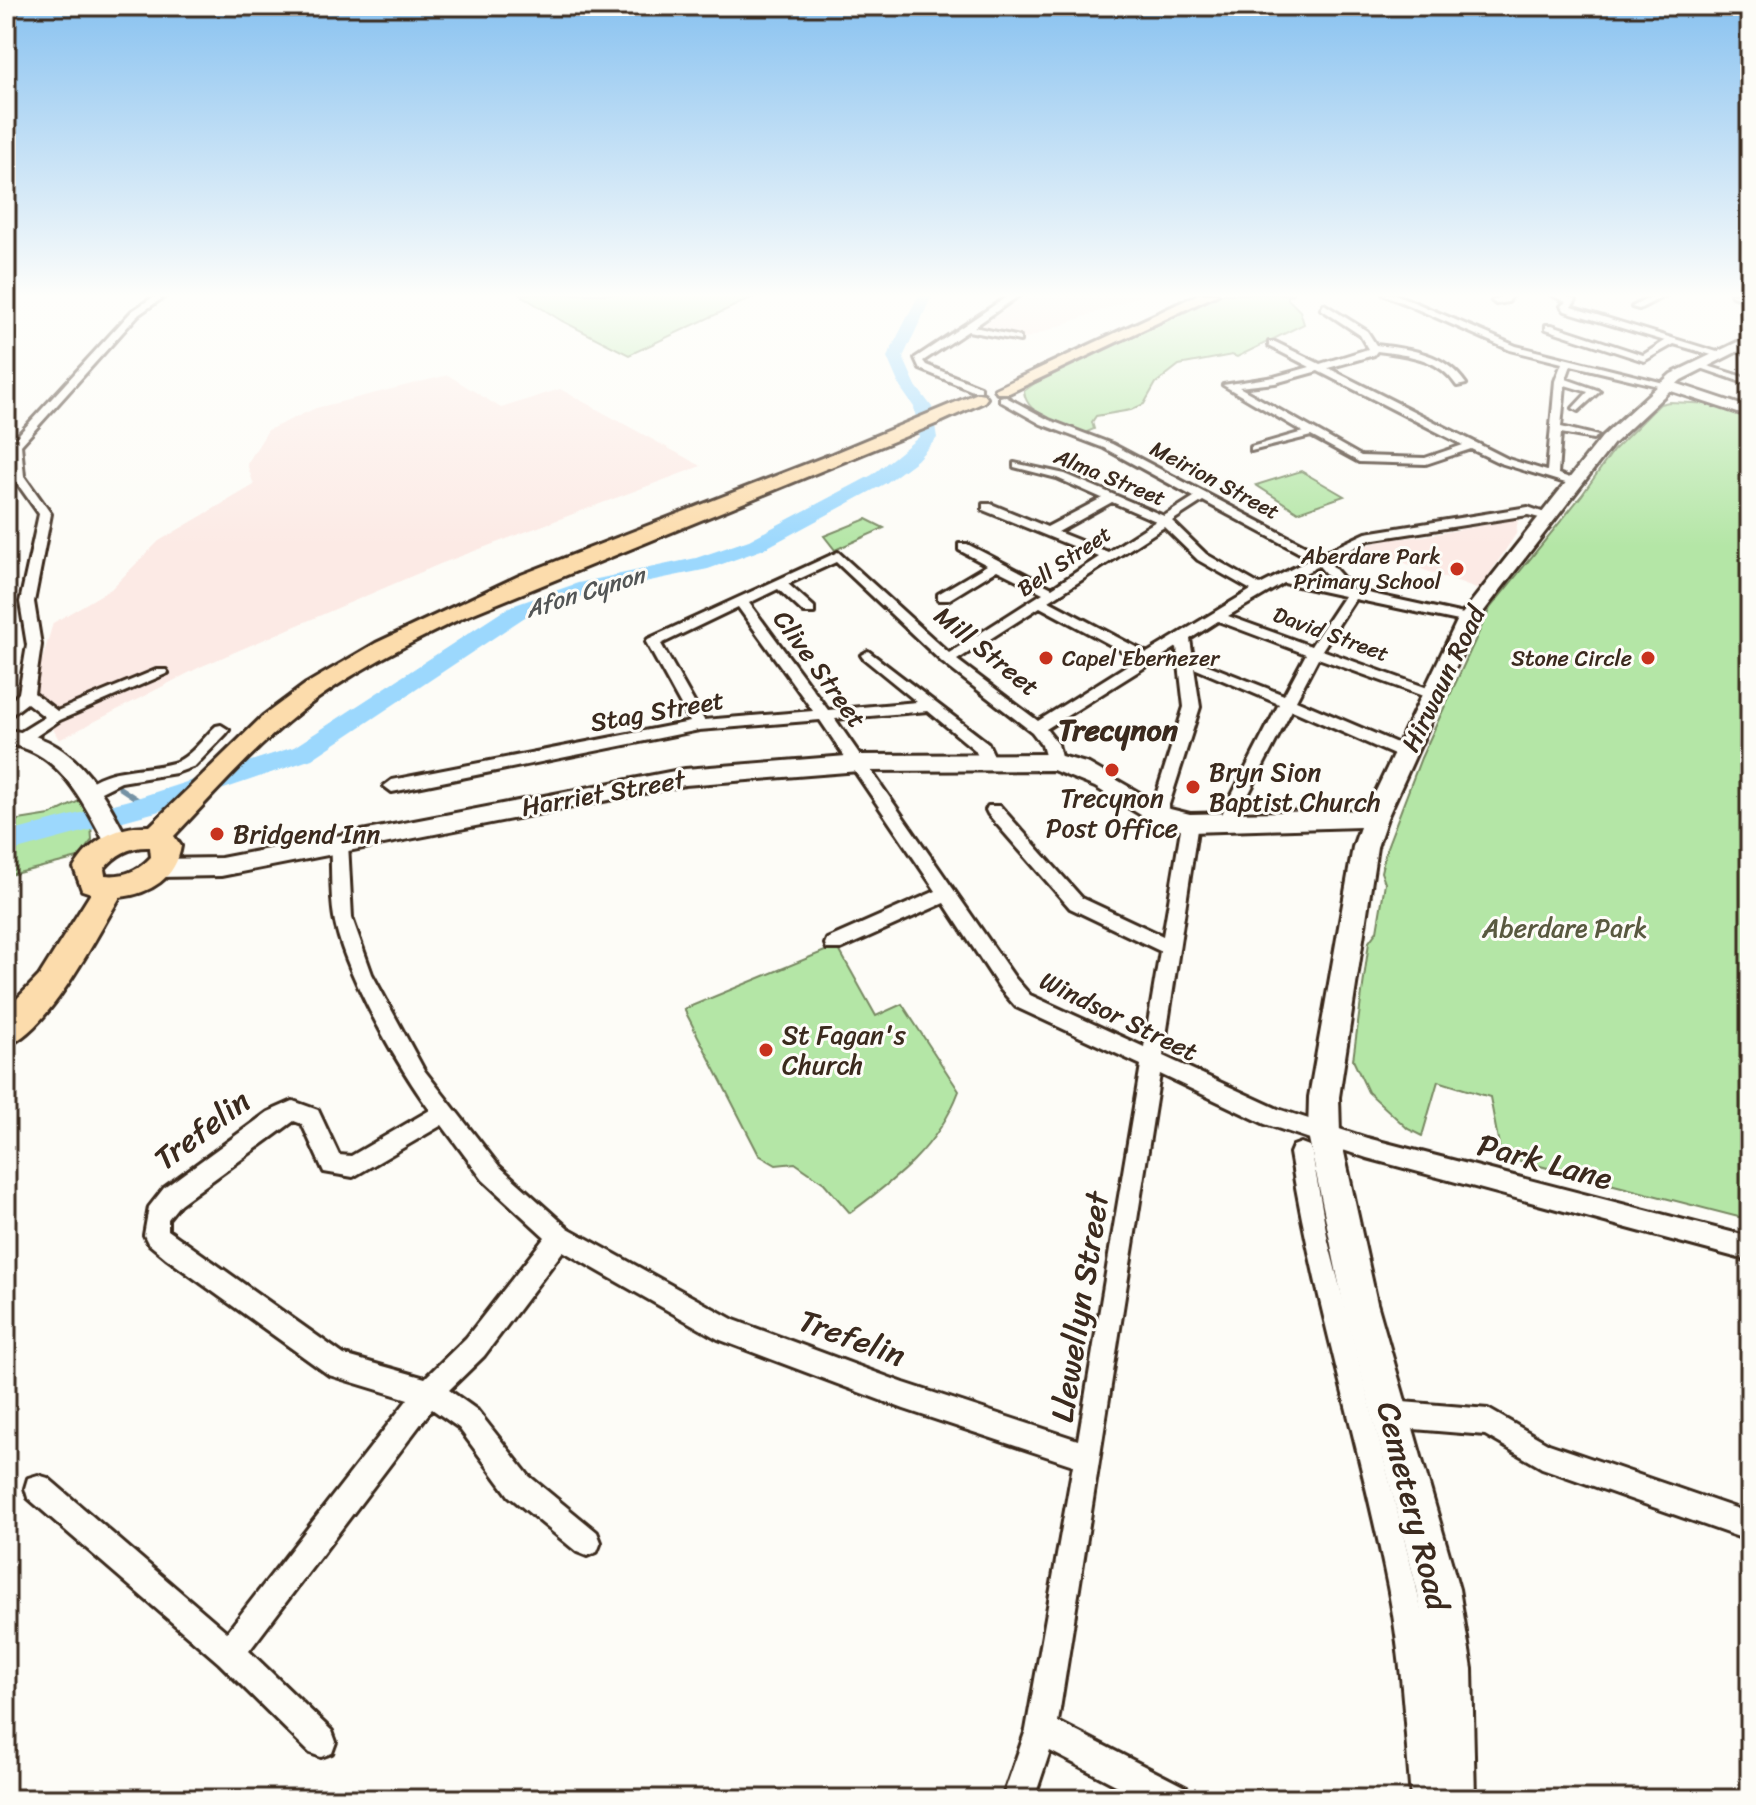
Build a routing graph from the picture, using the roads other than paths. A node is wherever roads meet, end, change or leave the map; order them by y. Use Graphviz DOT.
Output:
graph roads {
  1 [pos="76,378"];
  2 [pos="946,378"];
  3 [pos="1036,378"];
  4 [pos="1282,378"];
  5 [pos="1341,378"];
  6 [pos="1458,378"];
  7 [pos="1639,378"];
  8 [pos="1679,378"];
  9 [pos="1560,381"];
  10 [pos="1461,384"];
  11 [pos="1667,385"];
  12 [pos="978,394"];
  13 [pos="1003,394"];
  14 [pos="1578,408"];
  15 [pos="1750,413"];
  16 [pos="1555,429"];
  17 [pos="1311,433"];
  18 [pos="1593,436"];
  19 [pos="1051,437"];
  20 [pos="1097,442"];
  21 [pos="1472,445"];
  22 [pos="1255,449"];
  23 [pos="1018,465"];
  24 [pos="1552,476"];
  25 [pos="1572,482"];
  26 [pos="1203,496"];
  27 [pos="1112,497"];
  28 [pos="987,507"];
  29 [pos="1547,516"];
  30 [pos="1164,520"];
  31 [pos="1045,532"];
  32 [pos="1027,539"];
  33 [pos="963,547"];
  34 [pos="1107,556"];
  35 [pos="1320,559"];
  36 [pos="996,565"];
  37 [pos="1283,579"];
  38 [pos="781,585"];
  39 [pos="1260,590"];
  40 [pos="1349,593"];
  41 [pos="943,597"];
  42 [pos="1046,597"];
  43 [pos="742,603"];
  44 [pos="809,610"];
  45 [pos="1216,616"];
  46 [pos="1468,619"];
  47 [pos="1183,637"];
  48 [pos="1315,650"];
  49 [pos="868,655"];
  50 [pos="1146,658"];
  51 [pos="948,660"];
  52 [pos="1186,662"];
  53 [pos="161,673"];
  54 [pos="1431,694"];
  55 [pos="26,695"];
  56 [pos="1288,704"];
  57 [pos="932,706"];
  58 [pos="6,714"];
  59 [pos="823,714"];
  60 [pos="55,717"];
  61 [pos="699,725"];
  62 [pos="1037,728"];
  63 [pos="221,730"];
  64 [pos="13,738"];
  65 [pos="1407,754"];
  66 [pos="988,760"];
  67 [pos="1054,762"];
  68 [pos="859,763"];
  69 [pos="392,786"];
  70 [pos="92,799"];
  71 [pos="994,810"];
  72 [pos="1158,814"];
  73 [pos="1375,818"];
  74 [pos="1226,822"];
  75 [pos="1190,823"];
  76 [pos="114,836"];
  77 [pos="157,837"];
  78 [pos="339,843"];
  79 [pos="158,868"];
  80 [pos="110,888"];
  81 [pos="946,894"];
  82 [pos="834,944"];
  83 [pos="1169,947"];
  84 [pos="6,1032"];
  85 [pos="1151,1061"];
  86 [pos="444,1113"];
  87 [pos="1312,1143"];
  88 [pos="1326,1217"];
  89 [pos="560,1236"];
  90 [pos="1750,1249"];
  91 [pos="429,1392"];
  92 [pos="1390,1414"];
  93 [pos="1088,1457"];
  94 [pos="38,1488"];
  95 [pos="1750,1527"];
  96 [pos="587,1542"];
  97 [pos="229,1653"];
  98 [pos="1041,1730"];
  99 [pos="321,1742"];
  100 [pos="1018,1799"];
  101 [pos="1176,1799"];
  102 [pos="1427,1799"];
  103 [pos="1452,1799"];
  1 -- 55 [label="street"];
  2 -- 12 [label="street"];
  3 -- 13 [label="main road"];
  4 -- 17 [label="street"];
  5 -- 21 [label="street"];
  6 -- 10 [label="street"];
  7 -- 11 [label="street"];
  8 -- 11 [label="main road, Hirwaun Road"];
  9 -- 14 [label="street"];
  9 -- 16 [label="street"];
  11 -- 15 [label="street"];
  11 -- 25 [label="main road, Hirwaun Road"];
  12 -- 13 [label="main road"];
  12 -- 77 [label="main road"];
  13 -- 20 [label="street, Meirion Street"];
  16 -- 18 [label="street"];
  16 -- 24 [label="street"];
  17 -- 21 [label="street"];
  17 -- 22 [label="street"];
  19 -- 20 [label="street"];
  20 -- 26 [label="street, Meirion Street"];
  21 -- 24 [label="street"];
  23 -- 27 [label="street, Alma Street"];
  24 -- 25 [label="street"];
  25 -- 29 [label="main road, Hirwaun Road"];
  26 -- 30 [label="street, Bell Street"];
  26 -- 35 [label="street, Meirion Street"];
  27 -- 30 [label="street, Alma Street"];
  27 -- 31 [label="street"];
  28 -- 31 [label="street"];
  29 -- 35 [label="street"];
  29 -- 46 [label="main road, Hirwaun Road"];
  30 -- 34 [label="street, Bell Street"];
  30 -- 39 [label="street, Alma Street"];
  31 -- 32 [label="street"];
  31 -- 34 [label="street"];
  33 -- 36 [label="street"];
  34 -- 42 [label="street, Bell Street"];
  35 -- 37 [label="street"];
  35 -- 40 [label="street"];
  36 -- 41 [label="street"];
  36 -- 42 [label="street"];
  37 -- 39 [label="street"];
  37 -- 40 [label="street"];
  38 -- 43 [label="street"];
  38 -- 44 [label="street"];
  38 -- 51 [label="street, Mill Street"];
  39 -- 45 [label="street"];
  40 -- 46 [label="street"];
  40 -- 48 [label="street"];
  42 -- 50 [label="street"];
  42 -- 51 [label="street, Bell Street"];
  43 -- 59 [label="street, Clive Street"];
  43 -- 61 [label="street"];
  45 -- 47 [label="street"];
  45 -- 48 [label="street, David Street"];
  46 -- 54 [label="main road, Hirwaun Road"];
  47 -- 50 [label="street"];
  47 -- 52 [label="street"];
  48 -- 54 [label="street, David Street"];
  48 -- 56 [label="street"];
  49 -- 57 [label="street"];
  50 -- 62 [label="street"];
  51 -- 62 [label="street, Mill Street"];
  52 -- 56 [label="street"];
  52 -- 72 [label="street"];
  53 -- 60 [label="street"];
  54 -- 65 [label="main road, Hirwaun Road"];
  55 -- 58 [label="street"];
  55 -- 60 [label="street"];
  56 -- 65 [label="street"];
  56 -- 74 [label="street"];
  57 -- 59 [label="street, Stag Street"];
  57 -- 66 [label="street"];
  59 -- 61 [label="street, Stag Street"];
  59 -- 68 [label="street, Clive Street"];
  60 -- 64 [label="street"];
  61 -- 69 [label="street, Stag Street"];
  62 -- 67 [label="street, Mill Street"];
  63 -- 70 [label="street"];
  64 -- 70 [label="main road"];
  65 -- 73 [label="main road, Hirwaun Road"];
  66 -- 67 [label="main road, Harriet Street"];
  66 -- 68 [label="main road, Harriet Street"];
  67 -- 72 [label="main road"];
  68 -- 78 [label="main road, Harriet Street"];
  68 -- 81 [label="street, Windsor Street"];
  70 -- 76 [label="main road"];
  71 -- 83 [label="street"];
  72 -- 75 [label="main road"];
  73 -- 74 [label="main road"];
  73 -- 87 [label="main road, Hirwaun Road"];
  74 -- 75 [label="main road"];
  75 -- 83 [label="street, Llewellyn Street"];
  76 -- 77 [label="main road"];
  76 -- 80 [label="main road"];
  77 -- 79 [label="main road"];
  78 -- 79 [label="main road, Harriet Street"];
  78 -- 86 [label="street, Trefelin"];
  79 -- 80 [label="main road"];
  80 -- 84 [label="main road"];
  81 -- 82 [label="street"];
  81 -- 85 [label="street, Windsor Street"];
  83 -- 85 [label="street, Llewellyn Street"];
  85 -- 87 [label="street, Windsor Street"];
  85 -- 93 [label="street, Llewellyn Street"];
  86 -- 89 [label="street, Trefelin"];
  86 -- 91 [label="street, Trefelin"];
  87 -- 88 [label="main road, Cemetery Road"];
  87 -- 90 [label="street, Park Lane"];
  88 -- 92 [label="main road, Cemetery Road"];
  88 -- 102 [label="street, Cemetery Road"];
  89 -- 91 [label="street"];
  89 -- 93 [label="street, Trefelin"];
  91 -- 96 [label="street, Trefelin"];
  91 -- 97 [label="street"];
  92 -- 95 [label="street"];
  92 -- 103 [label="main road, Cemetery Road"];
  93 -- 98 [label="street, Llewellyn Street"];
  94 -- 97 [label="street"];
  97 -- 99 [label="street"];
  98 -- 100 [label="street, Llewellyn Street"];
  98 -- 101 [label="street"];
}
